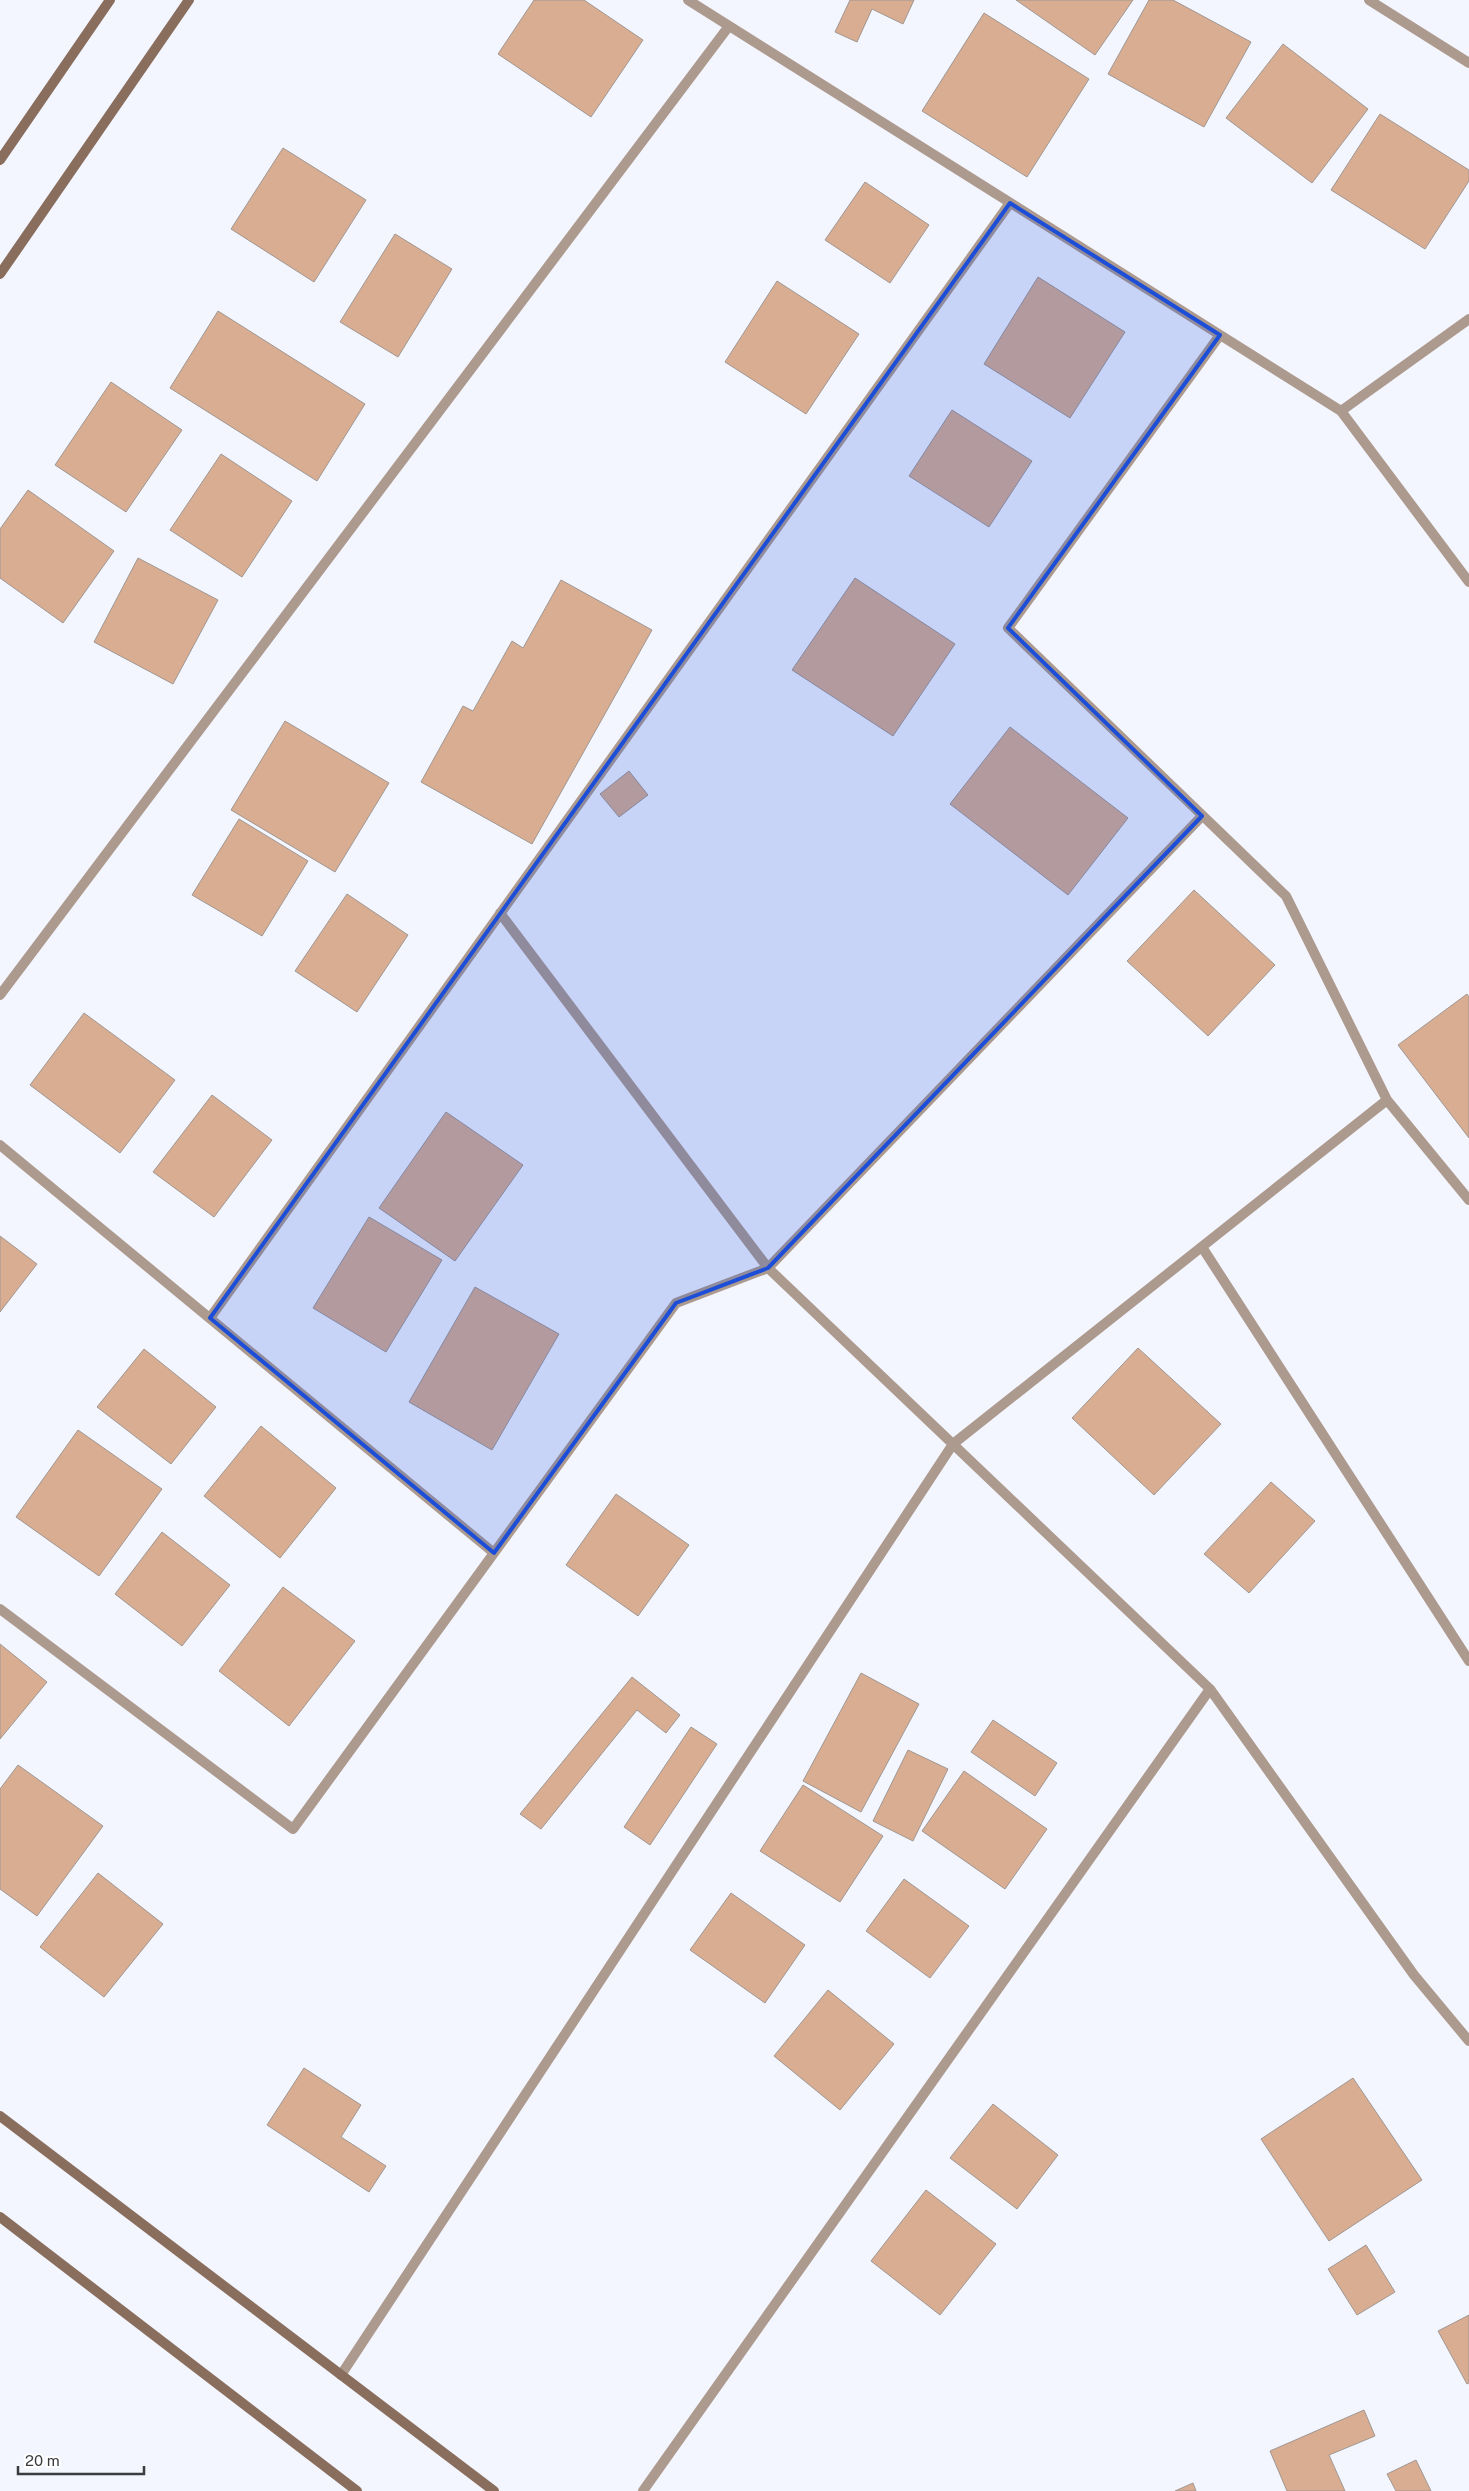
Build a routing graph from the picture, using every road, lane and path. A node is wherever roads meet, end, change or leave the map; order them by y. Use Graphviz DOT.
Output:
graph roads {
  1 [pos="110,0"];
  2 [pos="190,0"];
  3 [pos="688,0"];
  4 [pos="1369,0"];
  5 [pos="729,26"];
  6 [pos="1469,63"];
  7 [pos="0,160"];
  8 [pos="1010,203"];
  9 [pos="0,274"];
  10 [pos="1469,319"];
  11 [pos="1220,335"];
  12 [pos="1341,411"];
  13 [pos="1469,582"];
  14 [pos="1202,816"];
  15 [pos="500,913"];
  16 [pos="1,991"];
  17 [pos="1387,1100"];
  18 [pos="0,1145"];
  19 [pos="1469,1200"];
  20 [pos="1202,1246"];
  21 [pos="768,1268"];
  22 [pos="210,1318"];
  23 [pos="953,1444"];
  24 [pos="494,1553"];
  25 [pos="0,1609"];
  26 [pos="1469,1661"];
  27 [pos="1210,1689"];
  28 [pos="1469,2041"];
  29 [pos="0,2116"];
  30 [pos="0,2217"];
  31 [pos="341,2375"];
  32 [pos="357,2491"];
  33 [pos="494,2491"];
  34 [pos="643,2491"];
  1 -- 7 [label="main road"];
  2 -- 9 [label="main road"];
  3 -- 5 [label="street"];
  4 -- 6 [label="street"];
  5 -- 8 [label="street"];
  5 -- 16 [label="street"];
  8 -- 11 [label="street"];
  8 -- 15 [label="street"];
  10 -- 12 [label="street"];
  11 -- 12 [label="street"];
  11 -- 14 [label="street"];
  12 -- 13 [label="street"];
  14 -- 17 [label="street"];
  14 -- 21 [label="street"];
  15 -- 21 [label="street"];
  15 -- 22 [label="street"];
  17 -- 19 [label="street"];
  17 -- 20 [label="street"];
  18 -- 22 [label="street"];
  20 -- 23 [label="street"];
  20 -- 26 [label="street"];
  21 -- 23 [label="street"];
  21 -- 24 [label="street"];
  22 -- 24 [label="street"];
  23 -- 27 [label="street"];
  23 -- 31 [label="street"];
  24 -- 25 [label="street"];
  27 -- 28 [label="street"];
  27 -- 34 [label="street"];
  29 -- 31 [label="main road"];
  30 -- 32 [label="main road"];
  31 -- 33 [label="main road"];
}
